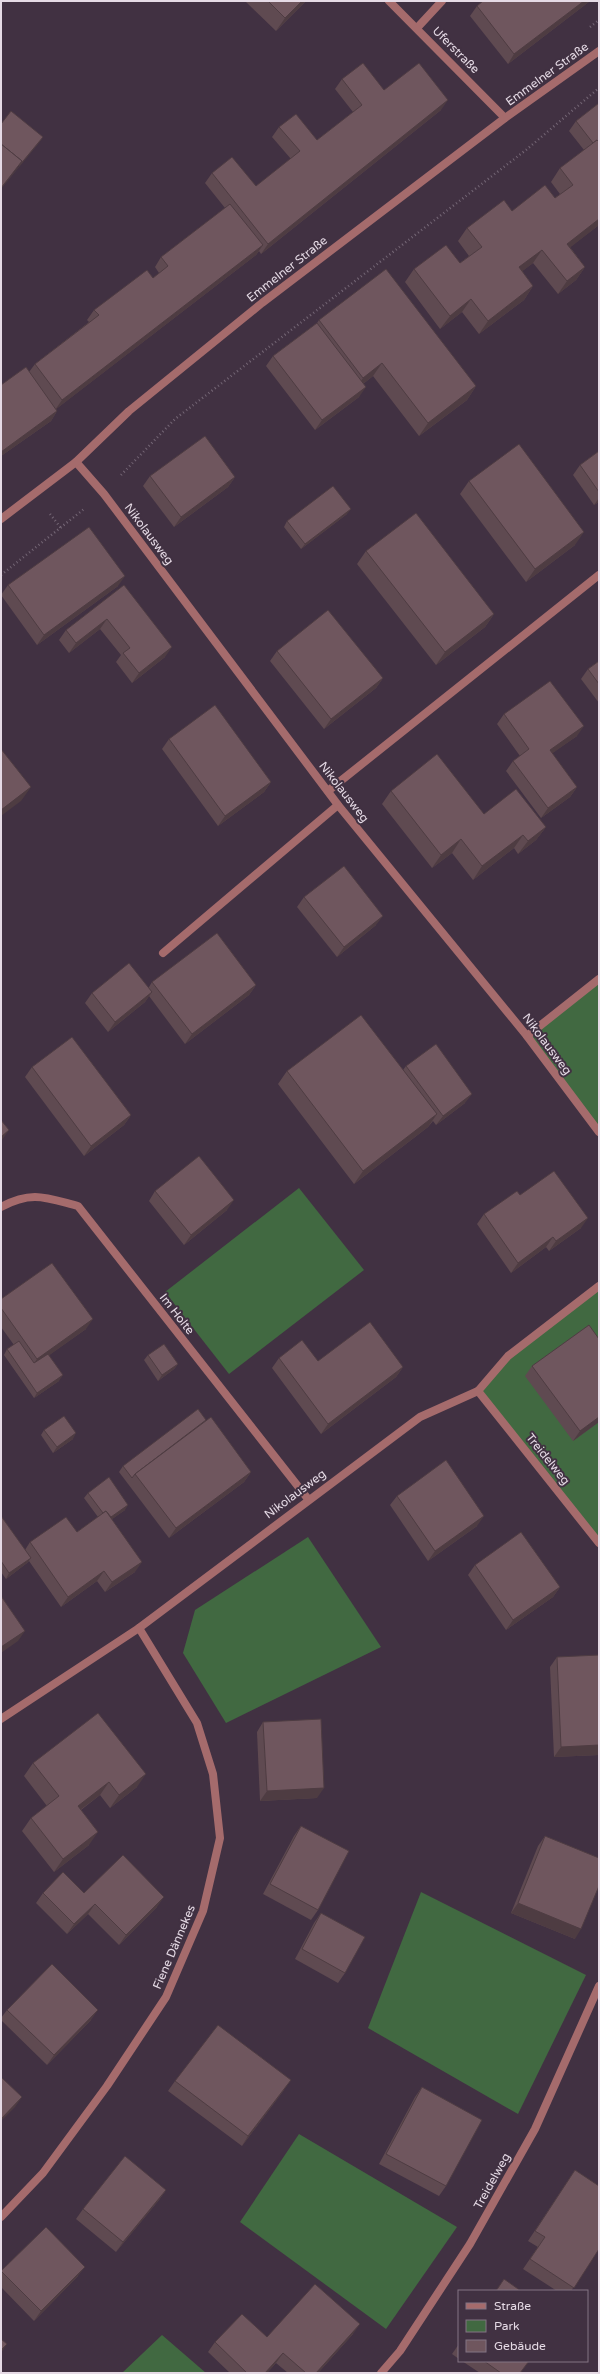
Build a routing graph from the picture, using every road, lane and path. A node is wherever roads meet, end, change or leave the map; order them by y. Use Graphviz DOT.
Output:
graph roads {
  1 [pos="389,1"];
  2 [pos="442,1"];
  3 [pos="417,28"];
  4 [pos="599,51"];
  5 [pos="599,88"];
  6 [pos="505,118"];
  7 [pos="76,462"];
  8 [pos="104,494"];
  9 [pos="1,519"];
  10 [pos="1,575"];
  11 [pos="599,575"];
  12 [pos="328,791"];
  13 [pos="338,805"];
  14 [pos="163,953"];
  15 [pos="599,979"];
  16 [pos="527,1036"];
  17 [pos="599,1132"];
  18 [pos="1,1207"];
  19 [pos="599,1286"];
  20 [pos="478,1391"];
  21 [pos="308,1499"];
  22 [pos="599,1543"];
  23 [pos="138,1628"];
  24 [pos="1,1719"];
  25 [pos="599,1986"];
  26 [pos="1,2217"];
  27 [pos="381,2373"];
  1 -- 3 [label="street, Uferstraße"];
  2 -- 3 [label="street"];
  3 -- 6 [label="street, Uferstraße"];
  4 -- 6 [label="street, Emmelner Straße"];
  5 -- 8 [label="path"];
  6 -- 7 [label="street, Emmelner Straße"];
  7 -- 8 [label="street, Nikolausweg"];
  7 -- 9 [label="street, Emmelner Straße"];
  8 -- 10 [label="path"];
  8 -- 12 [label="street, Nikolausweg"];
  11 -- 12 [label="street"];
  12 -- 13 [label="street, Nikolausweg"];
  13 -- 14 [label="street"];
  13 -- 16 [label="street, Nikolausweg"];
  15 -- 16 [label="street"];
  16 -- 17 [label="street, Nikolausweg"];
  18 -- 21 [label="street, Im Holte"];
  19 -- 20 [label="street, Nikolausweg"];
  20 -- 21 [label="street, Nikolausweg"];
  20 -- 22 [label="street, Treidelweg"];
  21 -- 23 [label="street, Nikolausweg"];
  23 -- 24 [label="street, Nikolausweg"];
  23 -- 26 [label="street, Fiene Dännekes"];
  25 -- 27 [label="street, Treidelweg"];
}
